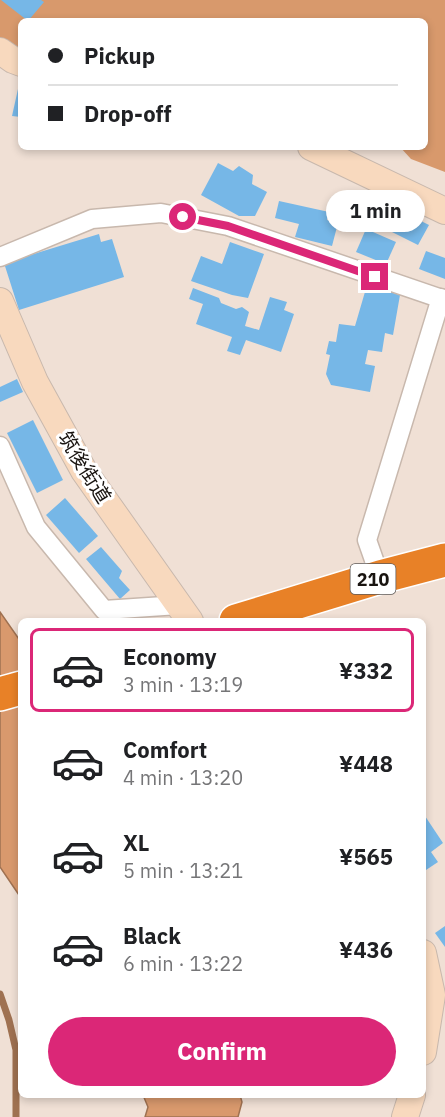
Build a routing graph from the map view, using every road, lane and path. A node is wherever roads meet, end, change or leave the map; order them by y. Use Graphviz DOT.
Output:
graph roads {
  1 [pos="0,51"];
  2 [pos="18,61"];
  3 [pos="317,150"];
  4 [pos="445,211"];
  5 [pos="0,257"];
  6 [pos="443,299"];
  7 [pos="0,302"];
  8 [pos="0,446"];
  9 [pos="445,560"];
  10 [pos="380,577"];
  11 [pos="185,613"];
  12 [pos="246,618"];
  13 [pos="18,689"];
  14 [pos="0,694"];
  15 [pos="426,967"];
  16 [pos="426,1033"];
  17 [pos="411,1098"];
  18 [pos="405,1117"];
  1 -- 2 [label="street"];
  3 -- 4 [label="street"];
  5 -- 6 [label="street"];
  6 -- 10 [label="street"];
  7 -- 11 [label="street, 筑後街道"];
  8 -- 11 [label="street"];
  9 -- 10 [label="highway, 210"];
  10 -- 12 [label="highway, 210"];
  13 -- 14 [label="highway"];
  15 -- 16 [label="street"];
  17 -- 18 [label="street"];
}
